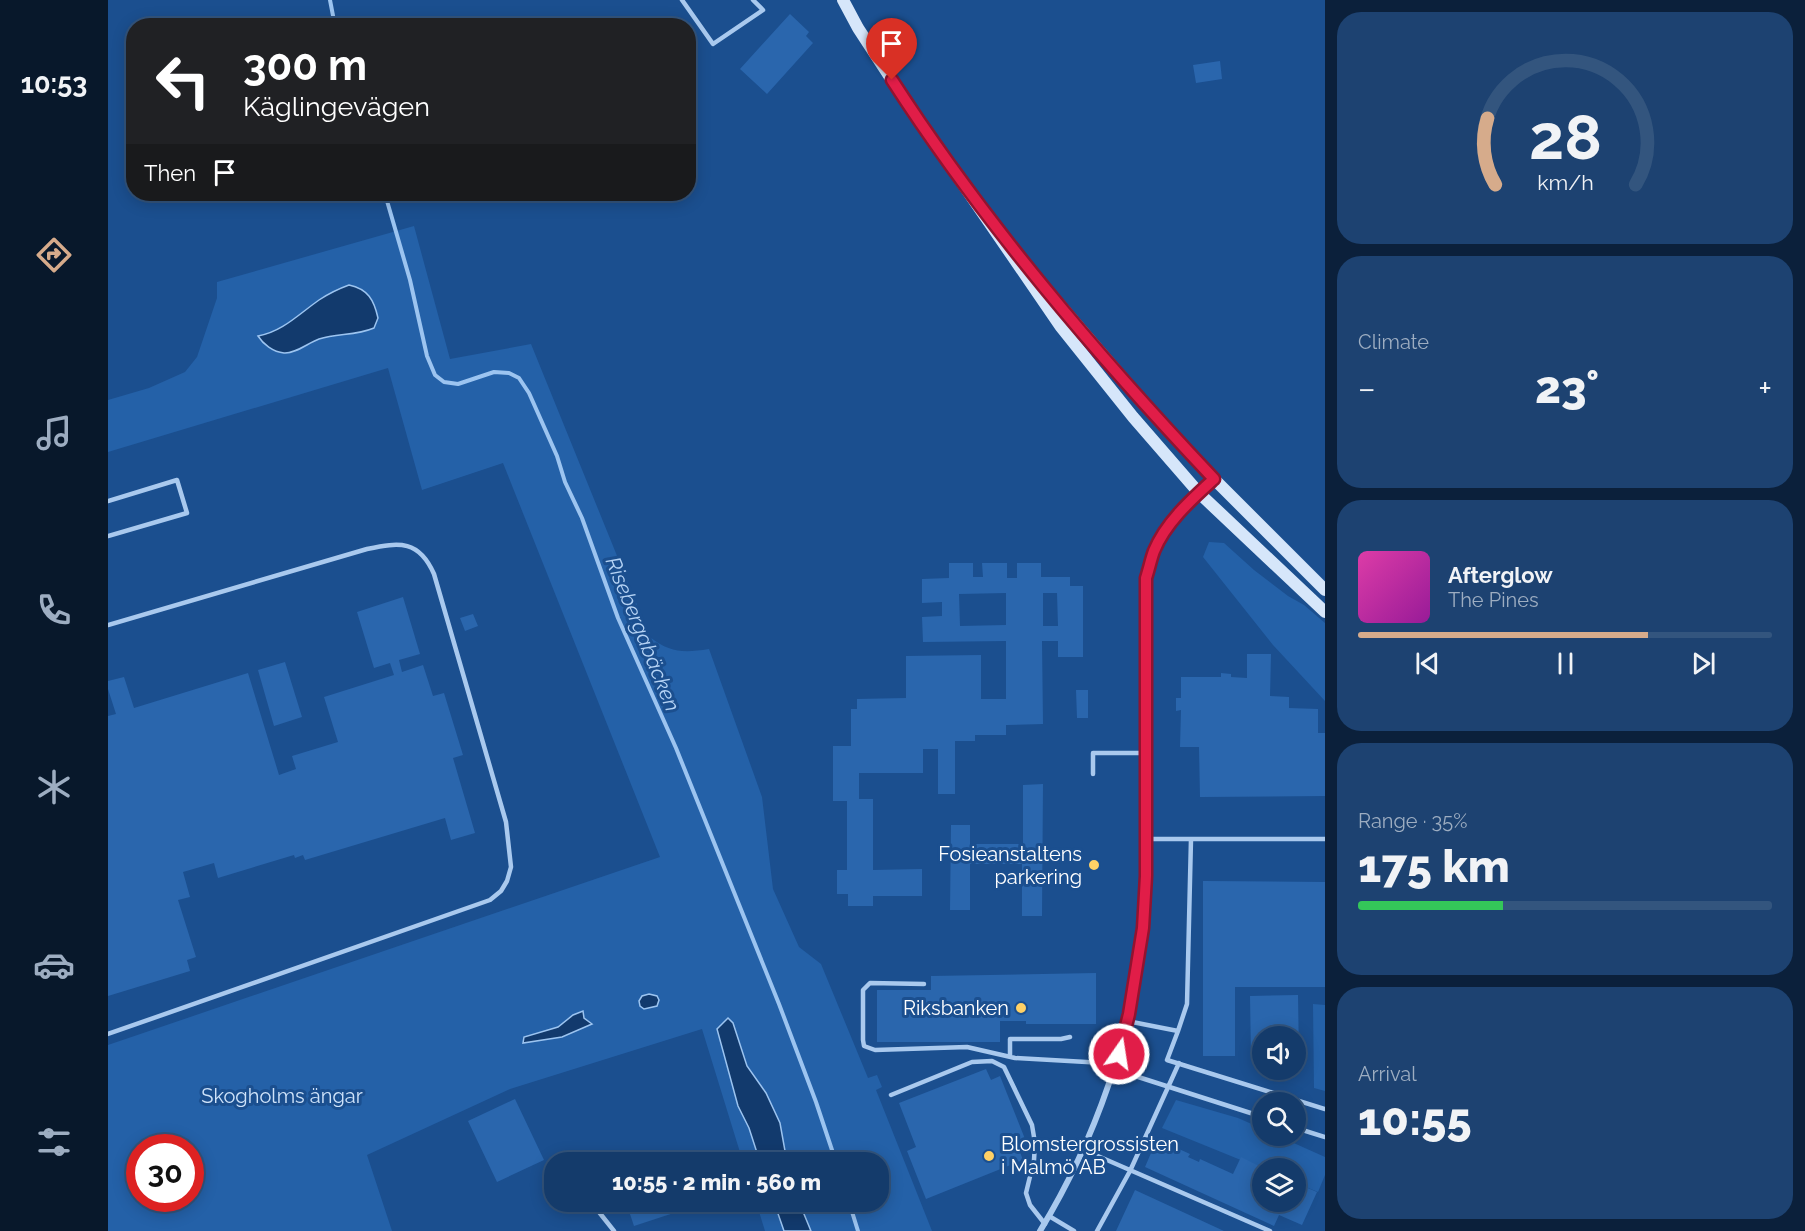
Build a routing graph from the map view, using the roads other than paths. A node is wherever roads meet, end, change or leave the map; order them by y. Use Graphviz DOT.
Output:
graph roads {
  1 [pos="682,0"];
  2 [pos="753,0"];
  3 [pos="843,0"];
  4 [pos="694,18"];
  5 [pos="696,20"];
  6 [pos="987,218"];
  7 [pos="1214,479"];
  8 [pos="1199,493"];
  9 [pos="108,501"];
  10 [pos="108,536"];
  11 [pos="1325,590"];
  12 [pos="1325,612"];
  13 [pos="108,625"];
  14 [pos="1145,753"];
  15 [pos="1093,774"];
  16 [pos="1146,839"];
  17 [pos="1191,839"];
  18 [pos="1325,839"];
  19 [pos="924,984"];
  20 [pos="1127,1021"];
  21 [pos="1178,1031"];
  22 [pos="108,1034"];
  23 [pos="1070,1037"];
  24 [pos="1010,1057"];
  25 [pos="1179,1063"];
  26 [pos="1115,1067"];
  27 [pos="1170,1087"];
  28 [pos="891,1095"];
  29 [pos="1325,1109"];
  30 [pos="1252,1113"];
  31 [pos="1306,1131"];
  32 [pos="1325,1137"];
  33 [pos="1083,1150"];
  34 [pos="1130,1171"];
  35 [pos="599,1212"];
  36 [pos="1049,1216"];
  37 [pos="1045,1224"];
  38 [pos="615,1231"];
  39 [pos="1040,1231"];
  40 [pos="1074,1231"];
  41 [pos="1097,1231"];
  42 [pos="1270,1231"];
  1 -- 4 [label="lane"];
  2 -- 5 [label="lane"];
  3 -- 6 [label="main road"];
  6 -- 7 [label="main road"];
  6 -- 8 [label="main road"];
  7 -- 8 [label="street"];
  7 -- 11 [label="main road"];
  8 -- 12 [label="main road"];
  8 -- 14 [label="street"];
  9 -- 10 [label="lane"];
  13 -- 22 [label="lane"];
  14 -- 15 [label="lane"];
  14 -- 16 [label="street"];
  16 -- 17 [label="lane"];
  16 -- 20 [label="street"];
  17 -- 18 [label="lane"];
  17 -- 21 [label="lane"];
  19 -- 24 [label="lane"];
  20 -- 21 [label="lane"];
  20 -- 26 [label="street"];
  21 -- 25 [label="lane"];
  23 -- 24 [label="lane"];
  24 -- 26 [label="lane"];
  25 -- 27 [label="lane"];
  25 -- 29 [label="lane"];
  26 -- 27 [label="lane"];
  26 -- 33 [label="street"];
  27 -- 30 [label="lane"];
  27 -- 34 [label="lane"];
  28 -- 37 [label="lane"];
  31 -- 32 [label="lane"];
  33 -- 34 [label="lane"];
  33 -- 36 [label="street"];
  34 -- 41 [label="lane"];
  34 -- 42 [label="lane"];
  35 -- 38 [label="lane"];
  36 -- 37 [label="street"];
  36 -- 40 [label="lane"];
  37 -- 39 [label="street"];
}
